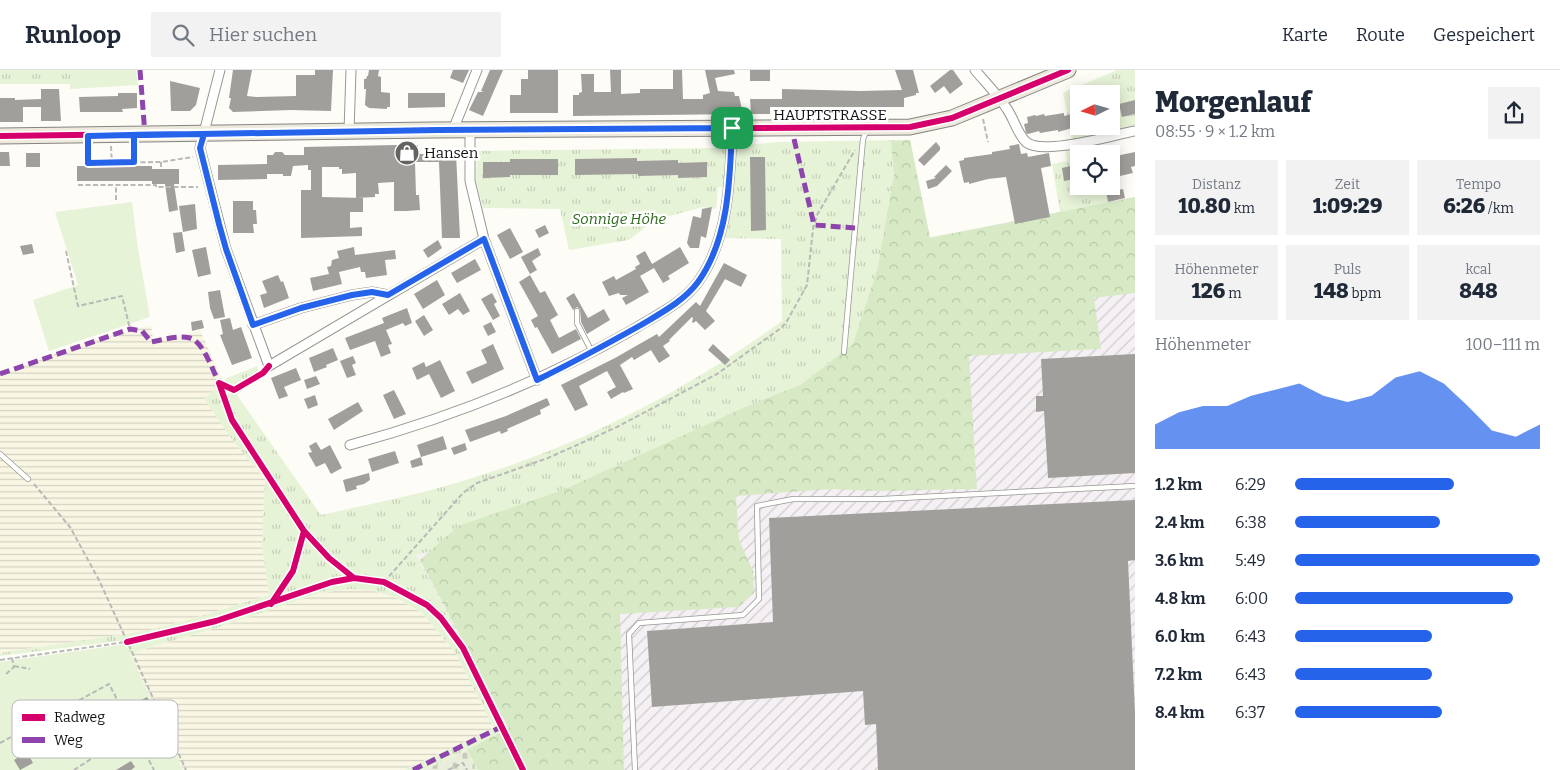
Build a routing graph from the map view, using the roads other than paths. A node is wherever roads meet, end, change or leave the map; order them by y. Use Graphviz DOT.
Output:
graph roads {
  1 [pos="220,70"];
  2 [pos="351,70"];
  3 [pos="477,70"];
  4 [pos="975,70"];
  5 [pos="1068,70"];
  6 [pos="999,99"];
  7 [pos="732,128"];
  8 [pos="868,128"];
  9 [pos="453,130"];
  10 [pos="470,130"];
  11 [pos="1135,131"];
  12 [pos="349,132"];
  13 [pos="204,134"];
  14 [pos="0,136"];
  15 [pos="484,239"];
  16 [pos="388,295"];
  17 [pos="577,311"];
  18 [pos="253,325"];
  19 [pos="592,352"];
  20 [pos="844,352"];
  21 [pos="537,380"];
  22 [pos="350,445"];
  23 [pos="0,454"];
  24 [pos="28,479"];
  25 [pos="1135,486"];
  26 [pos="635,770"];
  1 -- 13 [label="street"];
  2 -- 12 [label="street"];
  3 -- 9 [label="street"];
  4 -- 6 [label="street"];
  5 -- 6 [label="main road, HAUPTSTRASSE"];
  6 -- 8 [label="main road, HAUPTSTRASSE"];
  6 -- 11 [label="street"];
  7 -- 8 [label="main road, HAUPTSTRASSE"];
  7 -- 10 [label="main road, HAUPTSTRASSE"];
  7 -- 19 [label="street"];
  8 -- 20 [label="lane"];
  9 -- 10 [label="main road, HAUPTSTRASSE"];
  9 -- 12 [label="main road, HAUPTSTRASSE"];
  10 -- 15 [label="street"];
  12 -- 13 [label="main road, HAUPTSTRASSE"];
  13 -- 14 [label="main road, HAUPTSTRASSE"];
  13 -- 18 [label="street"];
  15 -- 16 [label="street"];
  15 -- 21 [label="street"];
  16 -- 18 [label="street"];
  16 -- 18 [label="street"];
  17 -- 19 [label="lane"];
  19 -- 21 [label="street"];
  21 -- 22 [label="street"];
  23 -- 24 [label="lane"];
  25 -- 26 [label="lane"];
}
